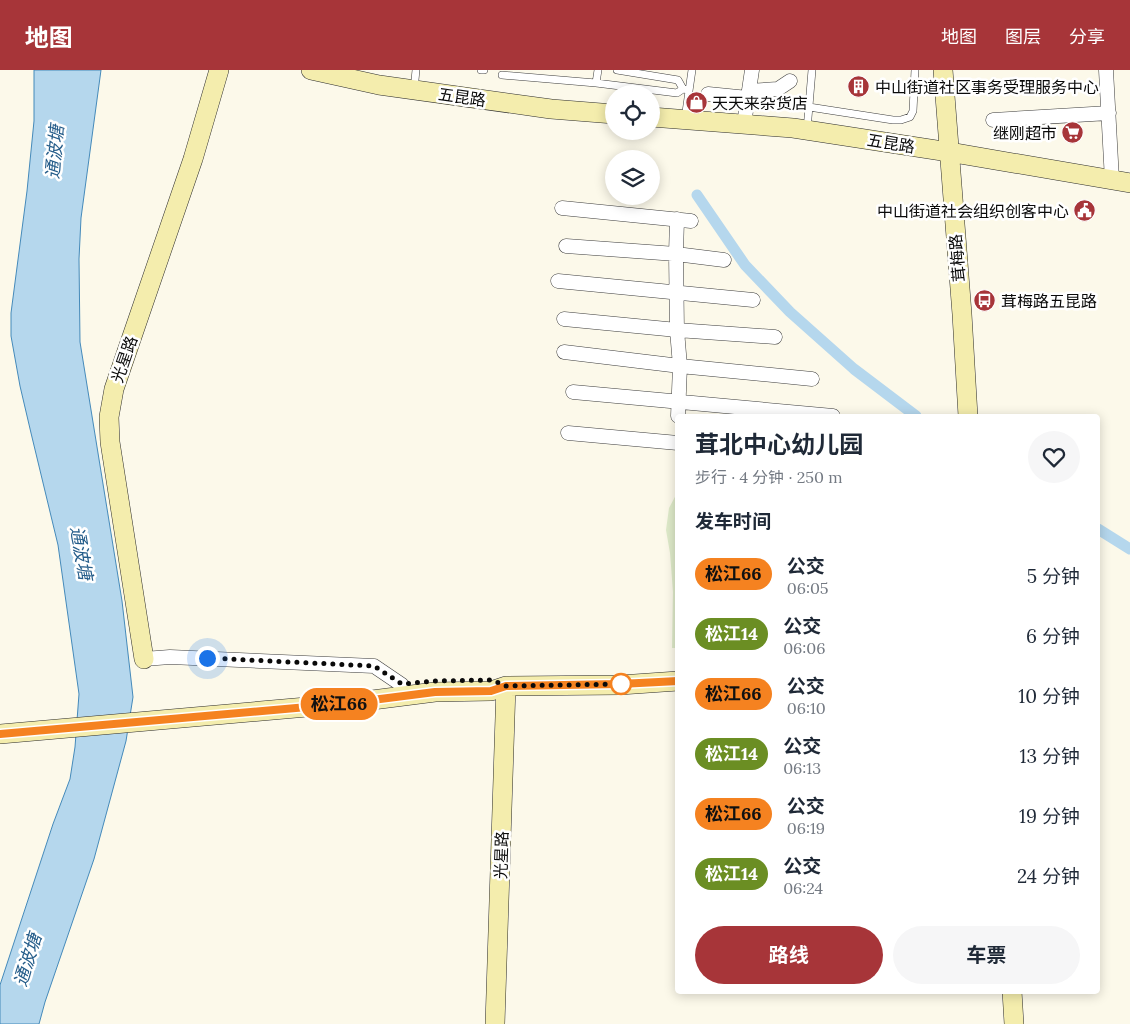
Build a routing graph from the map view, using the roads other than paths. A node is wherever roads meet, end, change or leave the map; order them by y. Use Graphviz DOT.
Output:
graph roads {
  1 [pos="219,70"];
  2 [pos="311,70"];
  3 [pos="416,70"];
  4 [pos="598,70"];
  5 [pos="617,70"];
  6 [pos="692,70"];
  7 [pos="752,70"];
  8 [pos="812,70"];
  9 [pos="915,70"];
  10 [pos="943,70"];
  11 [pos="1106,70"];
  12 [pos="502,75"];
  13 [pos="790,81"];
  14 [pos="596,83"];
  15 [pos="686,89"];
  16 [pos="414,90"];
  17 [pos="708,94"];
  18 [pos="748,94"];
  19 [pos="809,106"];
  20 [pos="605,113"];
  21 [pos="1109,113"];
  22 [pos="660,118"];
  23 [pos="685,120"];
  24 [pos="993,120"];
  25 [pos="744,124"];
  26 [pos="807,130"];
  27 [pos="949,152"];
  28 [pos="1121,181"];
  29 [pos="562,208"];
  30 [pos="677,219"];
  31 [pos="691,221"];
  32 [pos="566,246"];
  33 [pos="676,254"];
  34 [pos="724,260"];
  35 [pos="558,281"];
  36 [pos="676,292"];
  37 [pos="753,300"];
  38 [pos="564,319"];
  39 [pos="676,330"];
  40 [pos="775,337"];
  41 [pos="564,352"];
  42 [pos="680,366"];
  43 [pos="812,379"];
  44 [pos="573,392"];
  45 [pos="679,402"];
  46 [pos="678,414"];
  47 [pos="811,414"];
  48 [pos="968,414"];
  49 [pos="568,433"];
  50 [pos="675,443"];
  51 [pos="144,659"];
  52 [pos="675,681"];
  53 [pos="402,684"];
  54 [pos="506,686"];
  55 [pos="341,698"];
  56 [pos="0,721"];
  57 [pos="0,734"];
  58 [pos="1012,994"];
  59 [pos="495,1024"];
  60 [pos="1014,1024"];
  1 -- 51 [label="street, 光星路"];
  2 -- 16 [label="street, 五昆路"];
  3 -- 16 [label="lane"];
  4 -- 14 [label="lane"];
  5 -- 15 [label="lane"];
  6 -- 15 [label="lane"];
  7 -- 18 [label="street"];
  8 -- 19 [label="lane"];
  9 -- 19 [label="lane"];
  10 -- 27 [label="street, 茸梅路"];
  11 -- 21 [label="street"];
  12 -- 14 [label="lane"];
  13 -- 18 [label="street"];
  14 -- 15 [label="lane"];
  15 -- 23 [label="lane"];
  16 -- 20 [label="street, 五昆路"];
  17 -- 18 [label="street"];
  18 -- 25 [label="street"];
  19 -- 26 [label="lane"];
  21 -- 24 [label="street"];
  21 -- 28 [label="street"];
  22 -- 23 [label="street, 五昆路"];
  23 -- 25 [label="street, 五昆路"];
  25 -- 26 [label="street, 五昆路"];
  26 -- 27 [label="street, 五昆路"];
  27 -- 28 [label="street, 五昆路"];
  27 -- 48 [label="street, 茸梅路"];
  29 -- 30 [label="street"];
  30 -- 31 [label="street"];
  30 -- 33 [label="street"];
  32 -- 33 [label="street"];
  33 -- 34 [label="street"];
  33 -- 36 [label="street"];
  35 -- 36 [label="street"];
  36 -- 37 [label="street"];
  36 -- 39 [label="street"];
  38 -- 39 [label="street"];
  39 -- 40 [label="street"];
  39 -- 42 [label="street"];
  41 -- 42 [label="street"];
  42 -- 43 [label="street"];
  42 -- 45 [label="street"];
  44 -- 45 [label="street"];
  45 -- 46 [label="street"];
  45 -- 47 [label="street"];
  49 -- 50 [label="street"];
  51 -- 53 [label="street"];
  52 -- 54 [label="street"];
  53 -- 54 [label="street"];
  53 -- 55 [label="street"];
  54 -- 55 [label="street"];
  54 -- 59 [label="street, 光星路"];
  55 -- 56 [label="street"];
  55 -- 57 [label="street"];
  58 -- 60 [label="street"];
}
